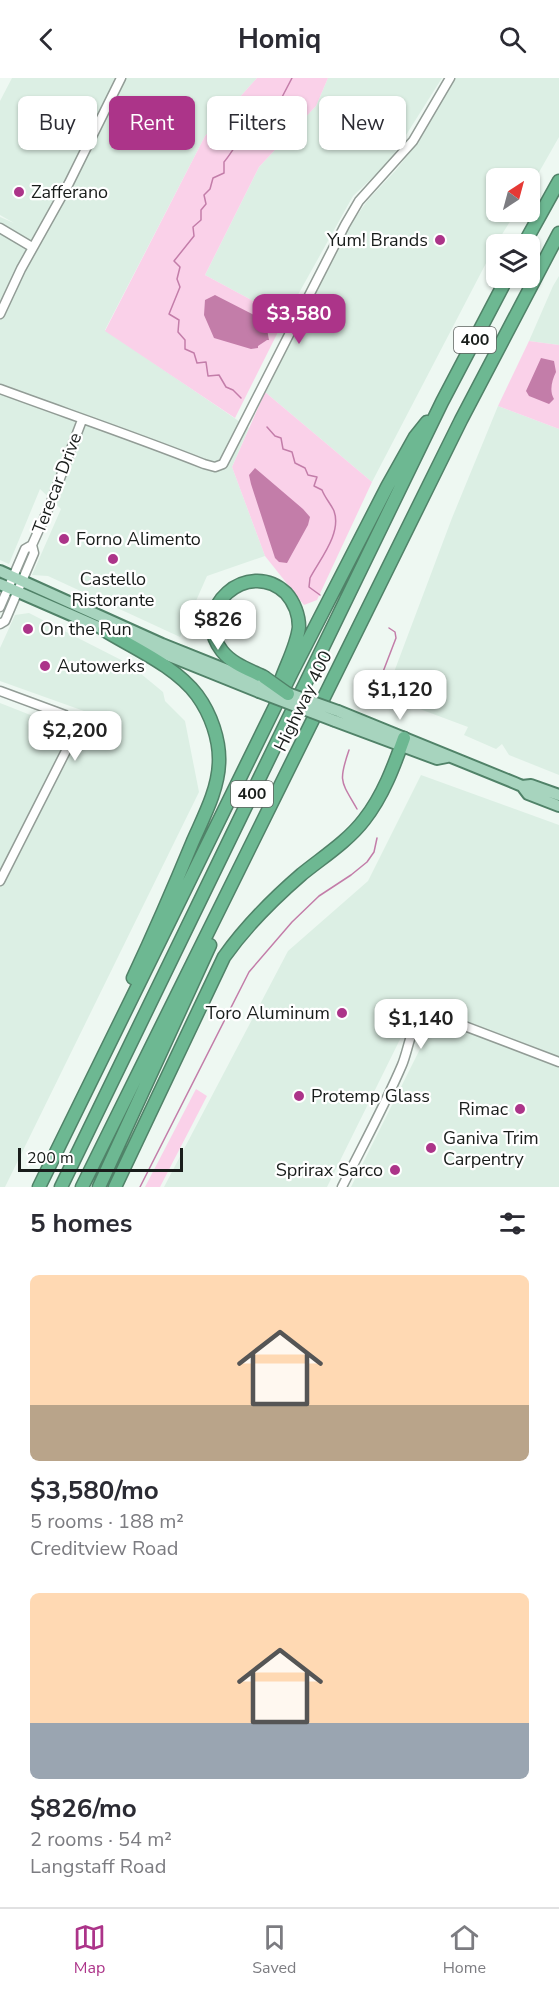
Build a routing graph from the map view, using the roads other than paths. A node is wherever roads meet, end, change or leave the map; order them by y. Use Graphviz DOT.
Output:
graph roads {
  1 [pos="121,78"];
  2 [pos="450,78"];
  3 [pos="559,181"];
  4 [pos="0,228"];
  5 [pos="559,232"];
  6 [pos="530,234"];
  7 [pos="32,247"];
  8 [pos="502,288"];
  9 [pos="0,314"];
  10 [pos="0,389"];
  11 [pos="442,402"];
  12 [pos="82,420"];
  13 [pos="0,571"];
  14 [pos="17,578"];
  15 [pos="8,588"];
  16 [pos="0,607"];
  17 [pos="0,624"];
  18 [pos="104,630"];
  19 [pos="262,684"];
  20 [pos="0,691"];
  21 [pos="288,694"];
  22 [pos="275,707"];
  23 [pos="336,716"];
  24 [pos="402,742"];
  25 [pos="522,786"];
  26 [pos="559,795"];
  27 [pos="559,806"];
  28 [pos="239,871"];
  29 [pos="0,881"];
  30 [pos="112,1037"];
  31 [pos="559,1062"];
  32 [pos="39,1187"];
  33 [pos="61,1187"];
  34 [pos="82,1187"];
  35 [pos="99,1187"];
  36 [pos="115,1187"];
  37 [pos="342,1187"];
  1 -- 7 [label="street"];
  2 -- 12 [label="street"];
  3 -- 6 [label="highway"];
  4 -- 7 [label="street"];
  5 -- 28 [label="highway, Highway 400 / 400"];
  7 -- 9 [label="street"];
  8 -- 11 [label="highway, Highway 400 / 400"];
  10 -- 12 [label="street"];
  11 -- 22 [label="highway"];
  11 -- 33 [label="highway, Highway 400 / 400"];
  12 -- 14 [label="street, Terecar Drive"];
  13 -- 14 [label="main road"];
  14 -- 15 [label="street, Terecar Drive"];
  14 -- 19 [label="main road"];
  15 -- 16 [label="street"];
  15 -- 17 [label="street"];
  15 -- 18 [label="main road"];
  18 -- 19 [label="main road"];
  18 -- 30 [label="highway"];
  19 -- 21 [label="highway, bridge"];
  19 -- 22 [label="highway"];
  19 -- 23 [label="main road, bridge"];
  20 -- 29 [label="street"];
  21 -- 23 [label="main road, bridge"];
  22 -- 30 [label="highway"];
  23 -- 24 [label="main road"];
  24 -- 25 [label="main road"];
  24 -- 36 [label="highway"];
  25 -- 26 [label="main road"];
  25 -- 27 [label="main road"];
  28 -- 34 [label="highway, Highway 400 / 400"];
  28 -- 35 [label="highway"];
  30 -- 32 [label="highway"];
  31 -- 37 [label="street"];
}
